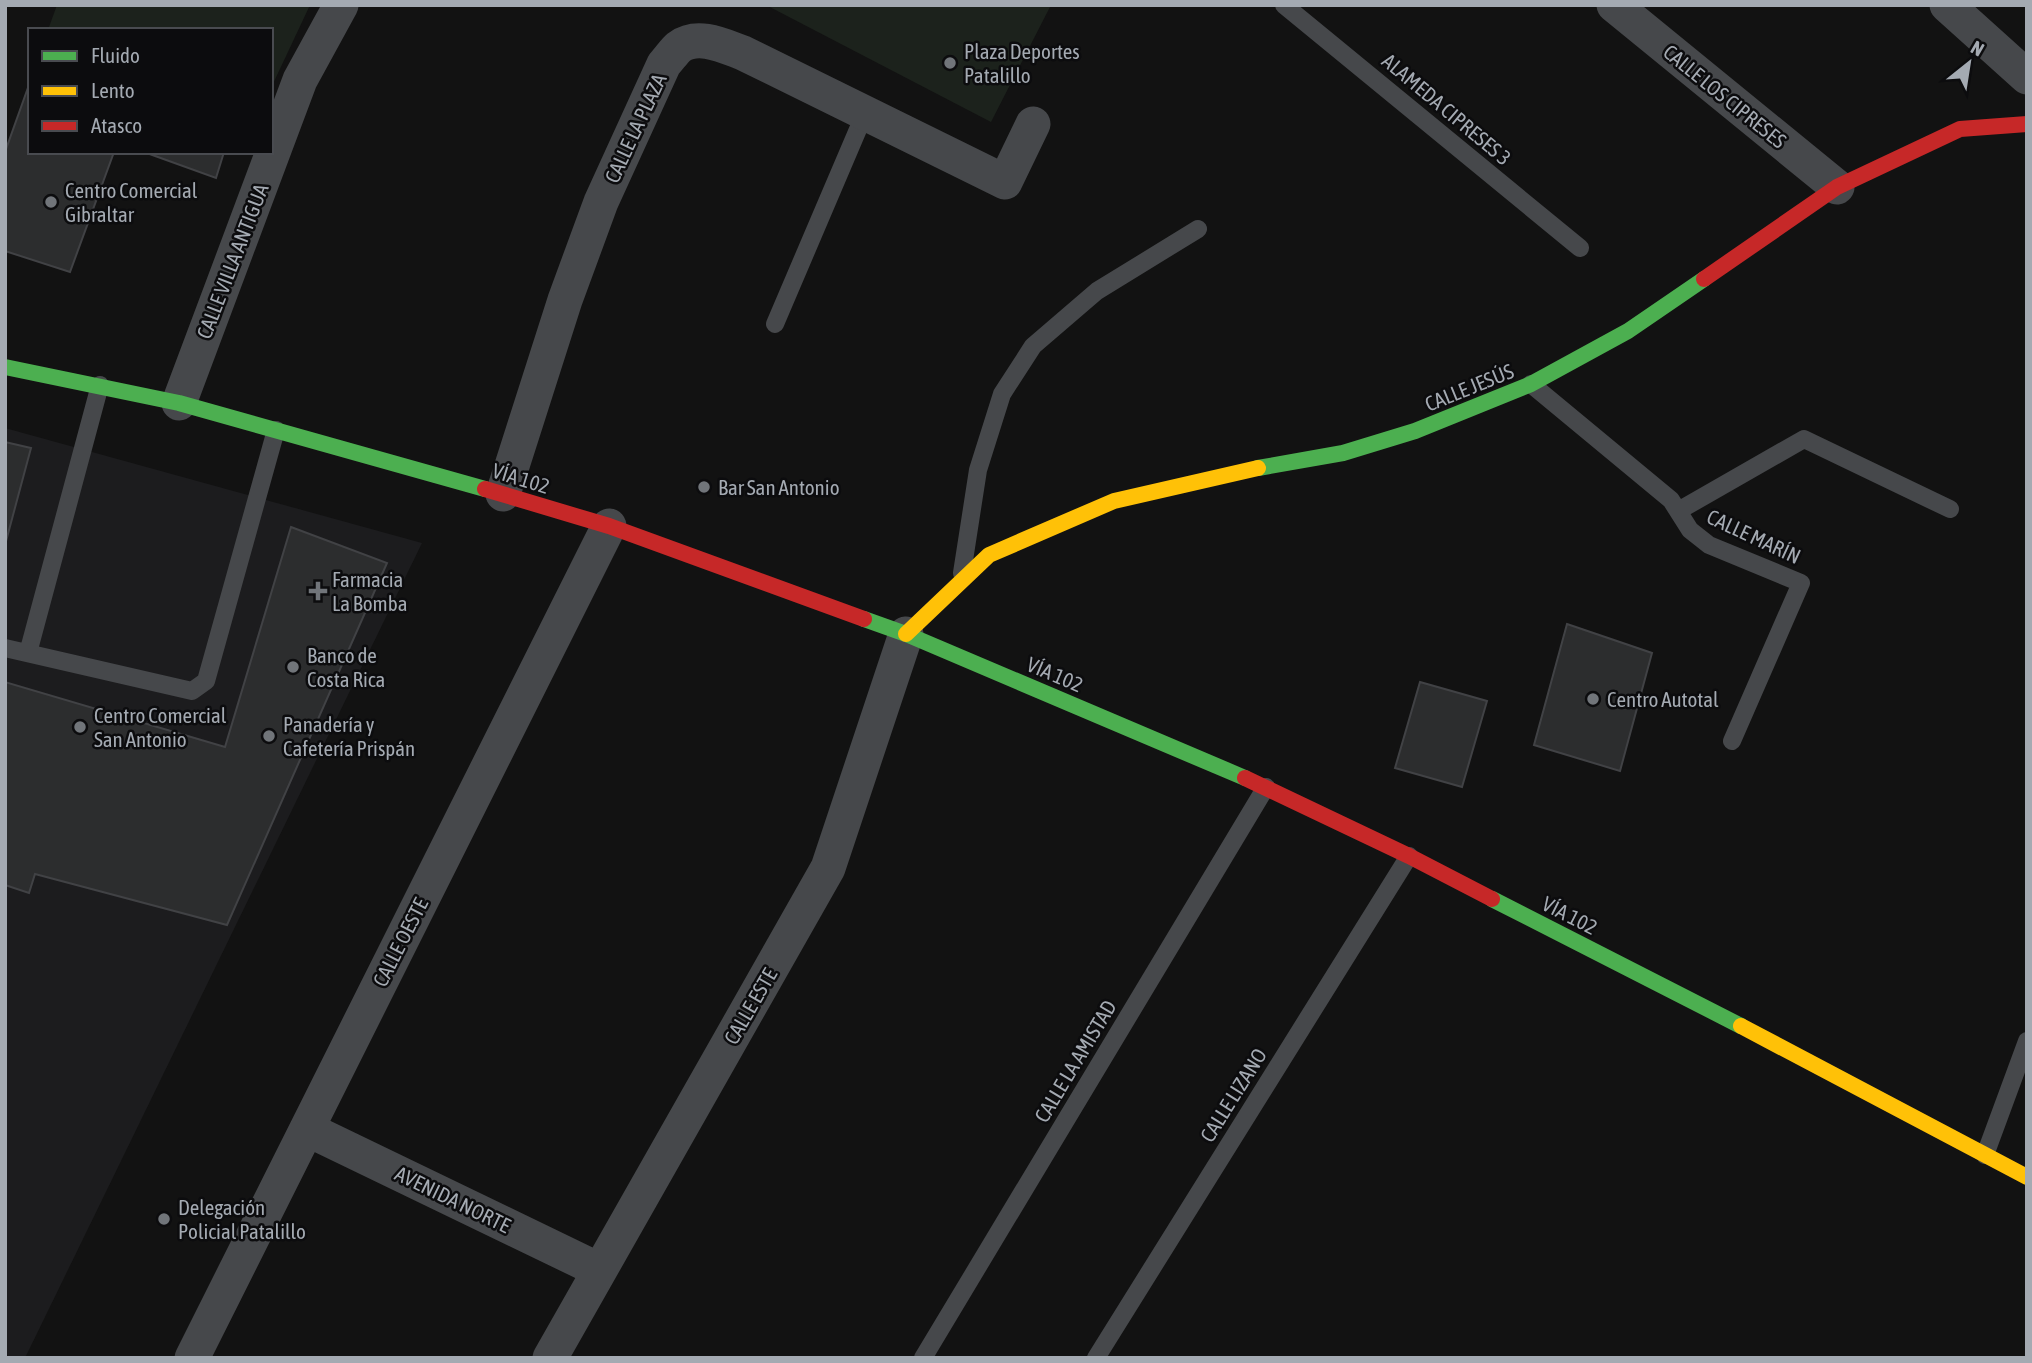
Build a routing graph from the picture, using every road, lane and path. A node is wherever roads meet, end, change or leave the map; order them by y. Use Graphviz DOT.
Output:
graph roads {
  1 [pos="341,5"];
  2 [pos="1284,5"];
  3 [pos="1614,5"];
  4 [pos="1947,5"];
  5 [pos="2027,77"];
  6 [pos="865,113"];
  7 [pos="1033,124"];
  8 [pos="2027,124"];
  9 [pos="273,152"];
  10 [pos="272,154"];
  11 [pos="1837,187"];
  12 [pos="1198,229"];
  13 [pos="1580,248"];
  14 [pos="775,324"];
  15 [pos="5,367"];
  16 [pos="1531,384"];
  17 [pos="100,385"];
  18 [pos="179,403"];
  19 [pos="276,430"];
  20 [pos="503,494"];
  21 [pos="1950,509"];
  22 [pos="1678,511"];
  23 [pos="609,526"];
  24 [pos="961,582"];
  25 [pos="906,634"];
  26 [pos="5,648"];
  27 [pos="28,653"];
  28 [pos="1732,741"];
  29 [pos="1266,787"];
  30 [pos="1409,856"];
  31 [pos="2027,1041"];
  32 [pos="307,1129"];
  33 [pos="1985,1155"];
  34 [pos="2027,1177"];
  35 [pos="600,1270"];
  36 [pos="192,1358"];
  37 [pos="550,1358"];
  38 [pos="923,1358"];
  39 [pos="1096,1358"];
  1 -- 9 [label="street, CALLE VILLA ANTIGUA"];
  2 -- 13 [label="lane, ALAMEDA CIPRESES 3"];
  3 -- 11 [label="street, CALLE LOS CIPRESES"];
  4 -- 5 [label="street"];
  6 -- 7 [label="street, CALLE LA PLAZA"];
  6 -- 14 [label="lane"];
  6 -- 20 [label="street, CALLE LA PLAZA"];
  8 -- 11 [label="main road, CALLE JESÚS"];
  10 -- 18 [label="street, CALLE VILLA ANTIGUA"];
  11 -- 16 [label="main road, CALLE JESÚS"];
  12 -- 24 [label="lane"];
  15 -- 17 [label="main road, VÍA 102"];
  16 -- 22 [label="lane, CALLE MARÍN"];
  16 -- 24 [label="main road, CALLE JESÚS"];
  17 -- 18 [label="main road, VÍA 102"];
  17 -- 27 [label="lane"];
  18 -- 19 [label="main road, VÍA 102"];
  19 -- 20 [label="main road, VÍA 102"];
  19 -- 27 [label="lane"];
  20 -- 23 [label="main road, VÍA 102"];
  21 -- 22 [label="lane"];
  22 -- 28 [label="lane, CALLE MARÍN"];
  23 -- 25 [label="main road, VÍA 102"];
  23 -- 32 [label="street, CALLE OESTE"];
  24 -- 25 [label="main road, CALLE JESÚS"];
  25 -- 29 [label="main road, VÍA 102"];
  25 -- 35 [label="street, CALLE ESTE"];
  26 -- 27 [label="lane"];
  29 -- 30 [label="main road, VÍA 102"];
  29 -- 38 [label="lane, CALLE LA AMISTAD"];
  30 -- 33 [label="main road, VÍA 102"];
  30 -- 39 [label="lane, CALLE LIZANO"];
  31 -- 33 [label="lane"];
  32 -- 35 [label="street, AVENIDA NORTE"];
  32 -- 36 [label="street, CALLE OESTE"];
  33 -- 34 [label="main road, VÍA 102"];
  35 -- 37 [label="street, CALLE ESTE"];
}
